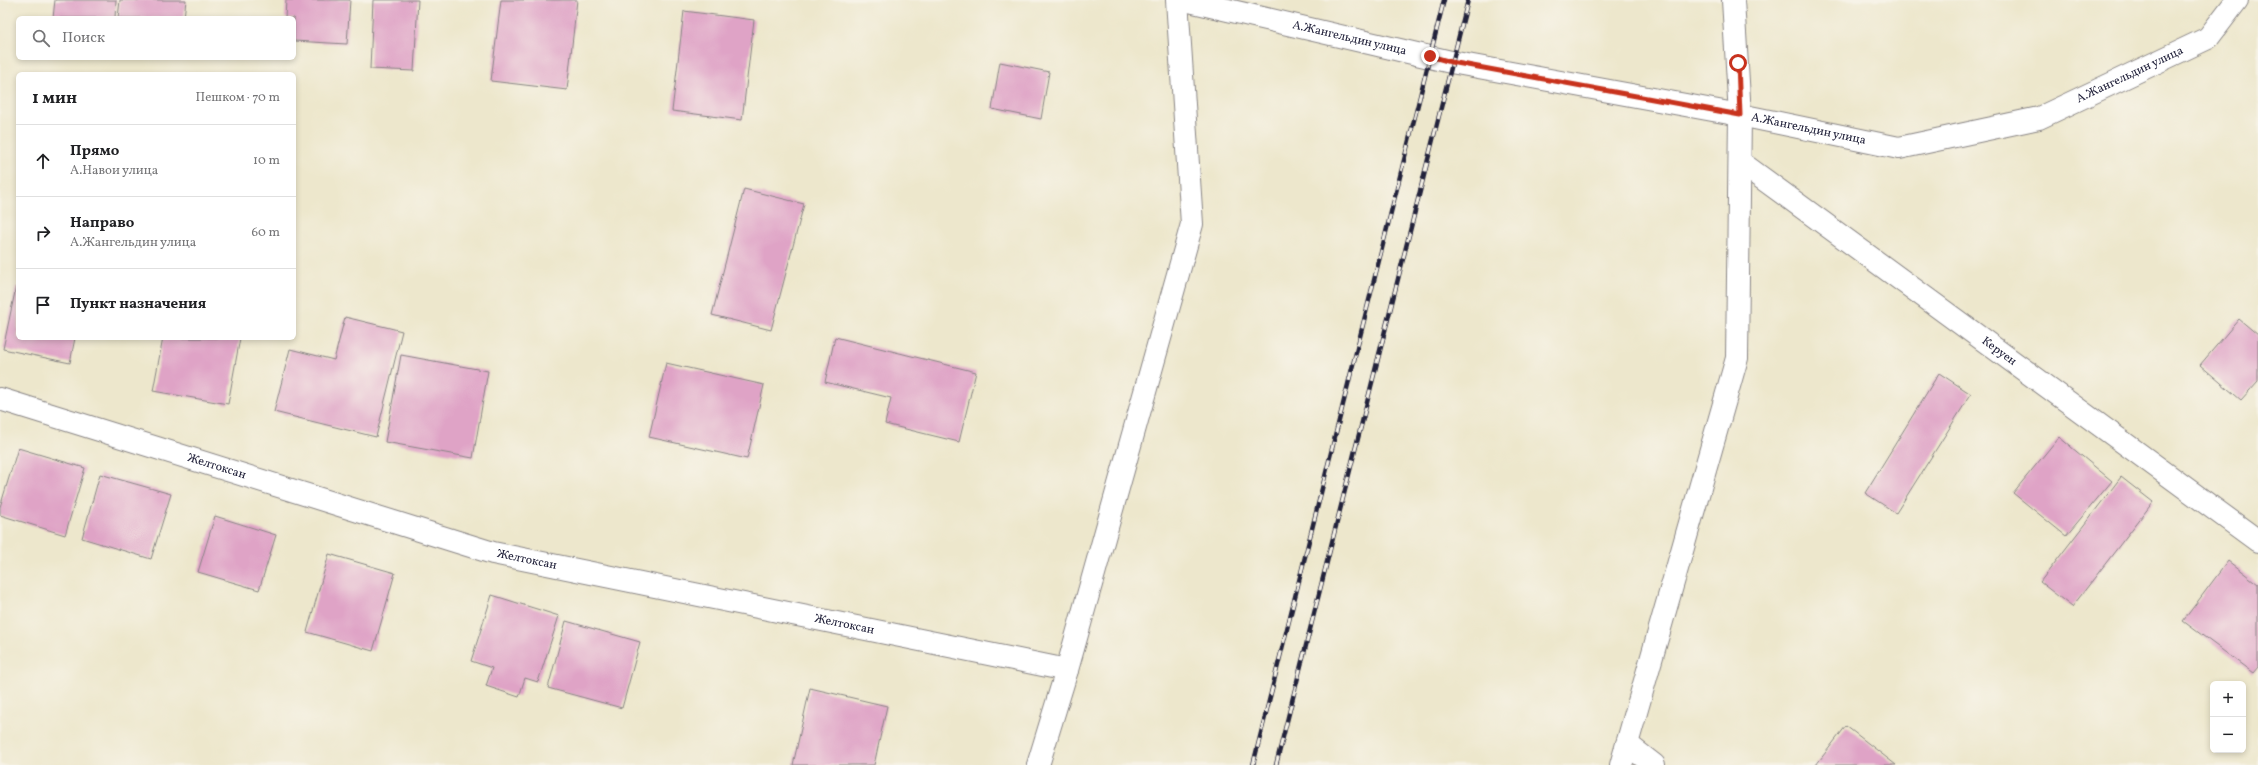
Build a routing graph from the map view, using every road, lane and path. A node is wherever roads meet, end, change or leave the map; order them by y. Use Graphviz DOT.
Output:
graph roads {
  1 [pos="1177,0"];
  2 [pos="1185,0"];
  3 [pos="1733,0"];
  4 [pos="2237,0"];
  5 [pos="1740,115"];
  6 [pos="1740,162"];
  7 [pos="0,399"];
  8 [pos="2258,541"];
  9 [pos="1067,670"];
  10 [pos="1627,744"];
  11 [pos="1038,765"];
  12 [pos="1621,765"];
  13 [pos="1654,765"];
  1 -- 9 [label="street"];
  2 -- 5 [label="street, А.Жангельдин улица"];
  3 -- 5 [label="street"];
  4 -- 5 [label="street, А.Жангельдин улица"];
  5 -- 6 [label="street"];
  6 -- 8 [label="street, Керуен"];
  6 -- 10 [label="street"];
  7 -- 9 [label="street, Желтоксан"];
  9 -- 11 [label="street"];
  10 -- 12 [label="street"];
  10 -- 13 [label="street"];
}
